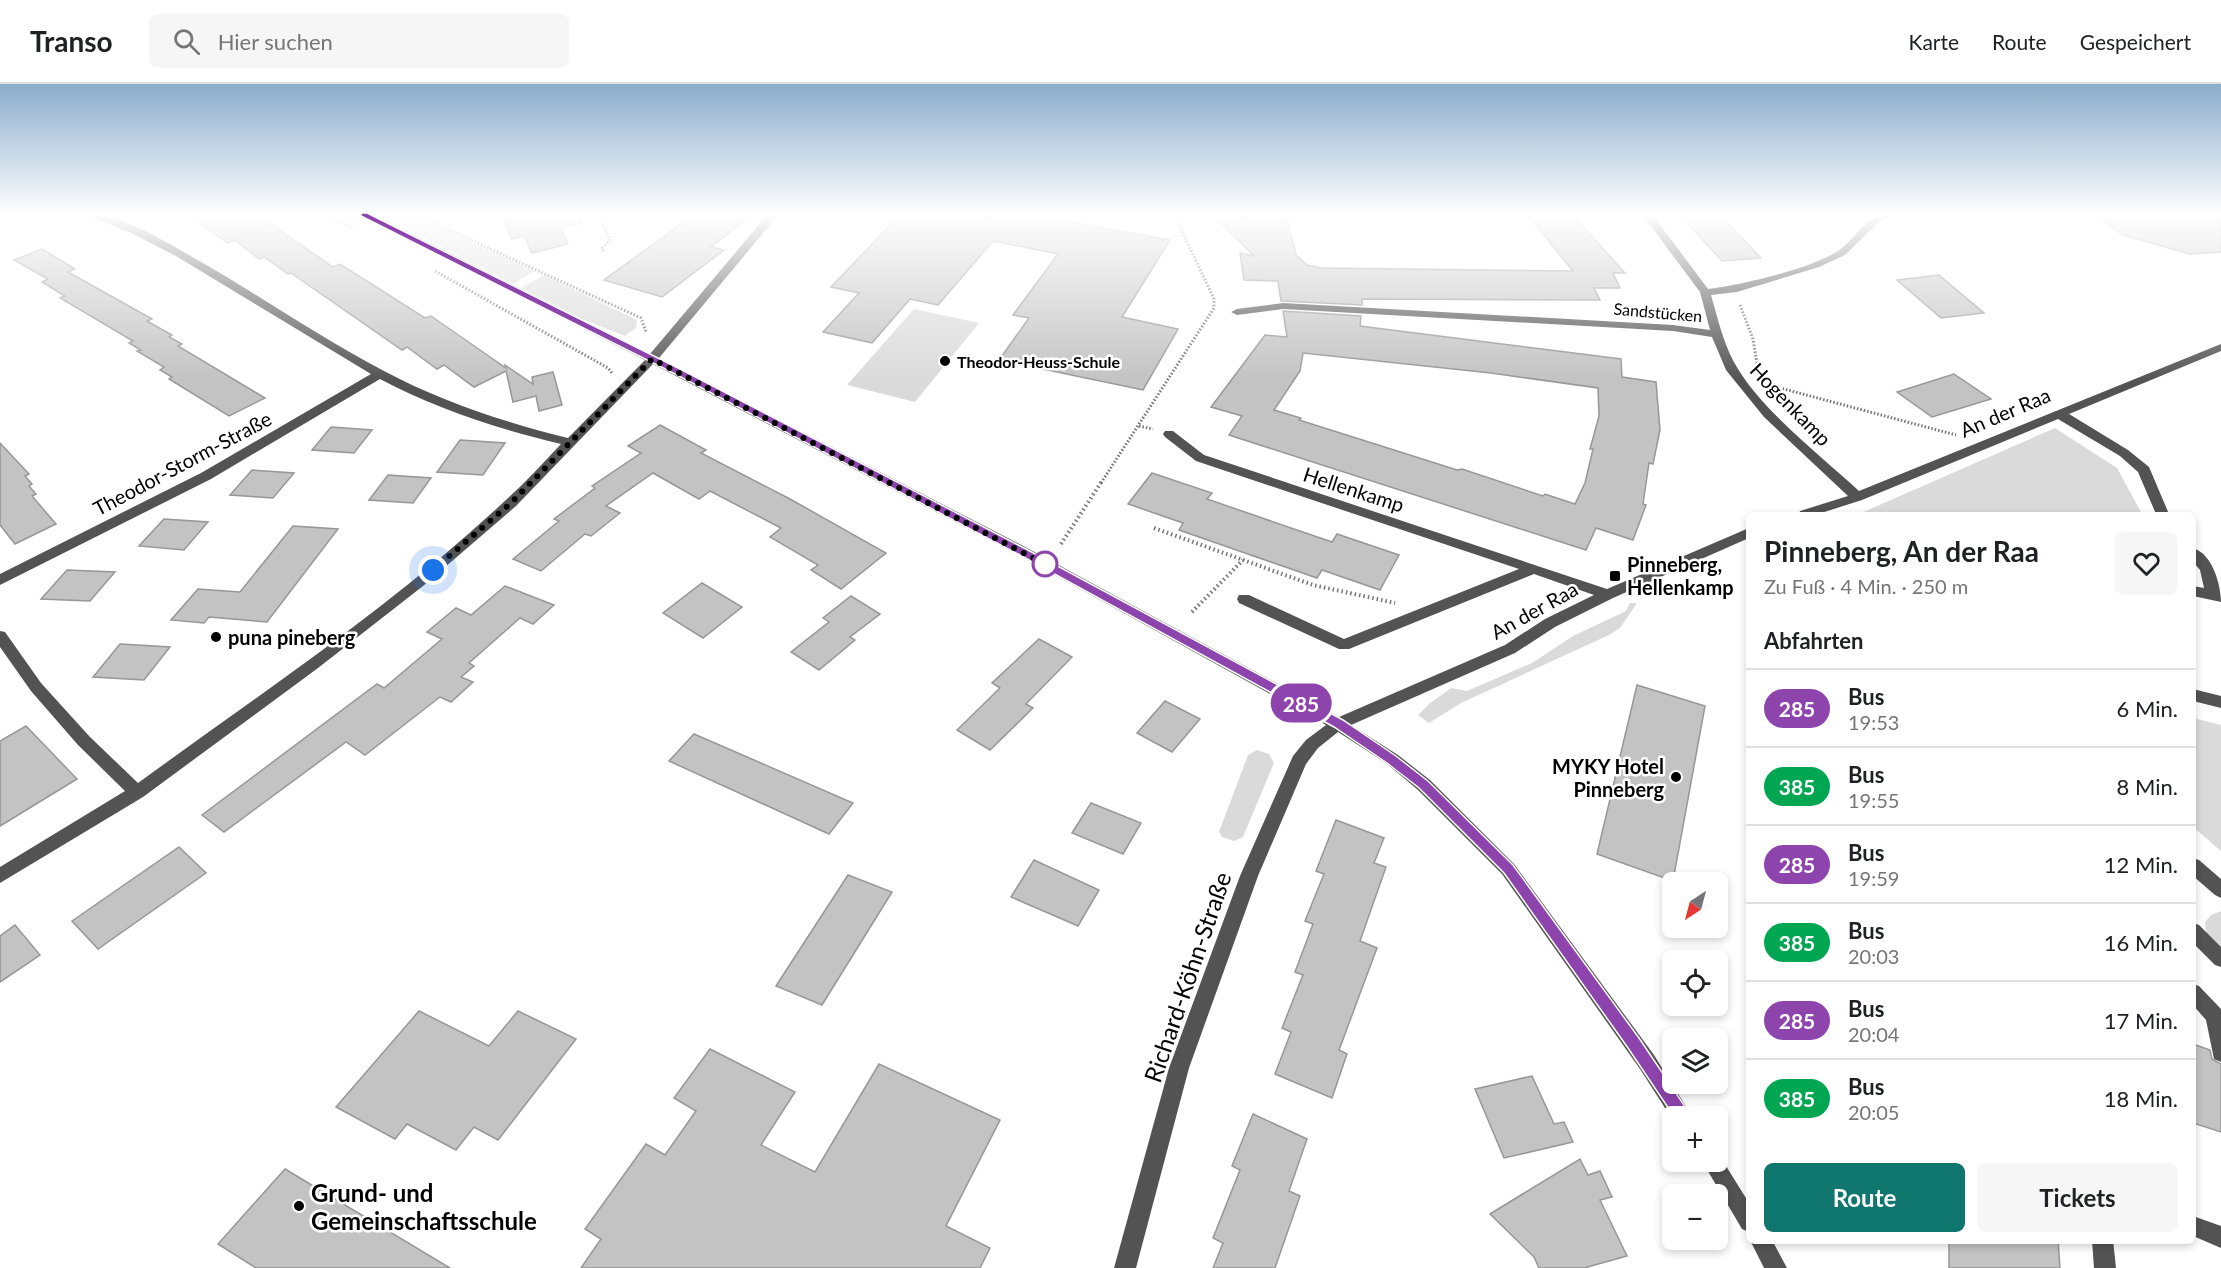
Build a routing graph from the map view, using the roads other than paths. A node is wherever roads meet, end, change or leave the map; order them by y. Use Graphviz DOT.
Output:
graph roads {
  1 [pos="206,269"];
  2 [pos="474,269"];
  3 [pos="728,269"];
  4 [pos="1688,269"];
  5 [pos="1798,269"];
  6 [pos="1705,292"];
  7 [pos="1237,312"];
  8 [pos="1717,334"];
  9 [pos="2221,347"];
  10 [pos="652,359"];
  11 [pos="380,374"];
  12 [pos="2058,413"];
  13 [pos="1169,434"];
  14 [pos="572,443"];
  15 [pos="1857,497"];
  16 [pos="1811,512"];
  17 [pos="2161,512"];
  18 [pos="1746,534"];
  19 [pos="2196,556"];
  20 [pos="1534,569"];
  21 [pos="0,580"];
  22 [pos="2196,592"];
  23 [pos="1608,594"];
  24 [pos="2217,596"];
  25 [pos="1244,599"];
  26 [pos="0,636"];
  27 [pos="2196,696"];
  28 [pos="2221,702"];
  29 [pos="1338,724"];
  30 [pos="137,792"];
  31 [pos="2197,874"];
  32 [pos="0,876"];
  33 [pos="2221,890"];
  34 [pos="2196,934"];
  35 [pos="2221,959"];
  36 [pos="2196,996"];
  37 [pos="2221,1053"];
  38 [pos="1676,1106"];
  39 [pos="1719,1172"];
  40 [pos="1746,1217"];
  41 [pos="2196,1227"];
  42 [pos="2221,1237"];
  43 [pos="1762,1244"];
  44 [pos="2102,1244"];
  45 [pos="1125,1268"];
  46 [pos="1776,1268"];
  47 [pos="2104,1268"];
  1 -- 11 [label="street"];
  2 -- 10 [label="street"];
  3 -- 10 [label="street"];
  4 -- 6 [label="street, Hogenkamp"];
  5 -- 6 [label="street"];
  6 -- 8 [label="street, Hogenkamp"];
  7 -- 8 [label="street, Sandstücken"];
  8 -- 15 [label="street, Hogenkamp"];
  9 -- 12 [label="street, An der Raa"];
  10 -- 14 [label="street"];
  10 -- 29 [label="street"];
  11 -- 14 [label="street"];
  11 -- 21 [label="street, Theodor-Storm-Straße"];
  12 -- 15 [label="street, An der Raa"];
  12 -- 17 [label="street"];
  13 -- 20 [label="street, Hellenkamp"];
  14 -- 30 [label="street"];
  15 -- 16 [label="street, An der Raa"];
  18 -- 23 [label="street, An der Raa"];
  19 -- 24 [label="street"];
  20 -- 23 [label="street, Hellenkamp"];
  20 -- 25 [label="street"];
  22 -- 24 [label="street"];
  23 -- 29 [label="street, An der Raa"];
  26 -- 30 [label="street"];
  27 -- 28 [label="street"];
  29 -- 38 [label="street"];
  29 -- 45 [label="street, Richard-Köhn-Straße"];
  30 -- 32 [label="street"];
  31 -- 33 [label="street"];
  34 -- 35 [label="street"];
  36 -- 37 [label="street"];
  39 -- 40 [label="street"];
  41 -- 42 [label="street"];
  43 -- 46 [label="street"];
  44 -- 47 [label="street"];
}
